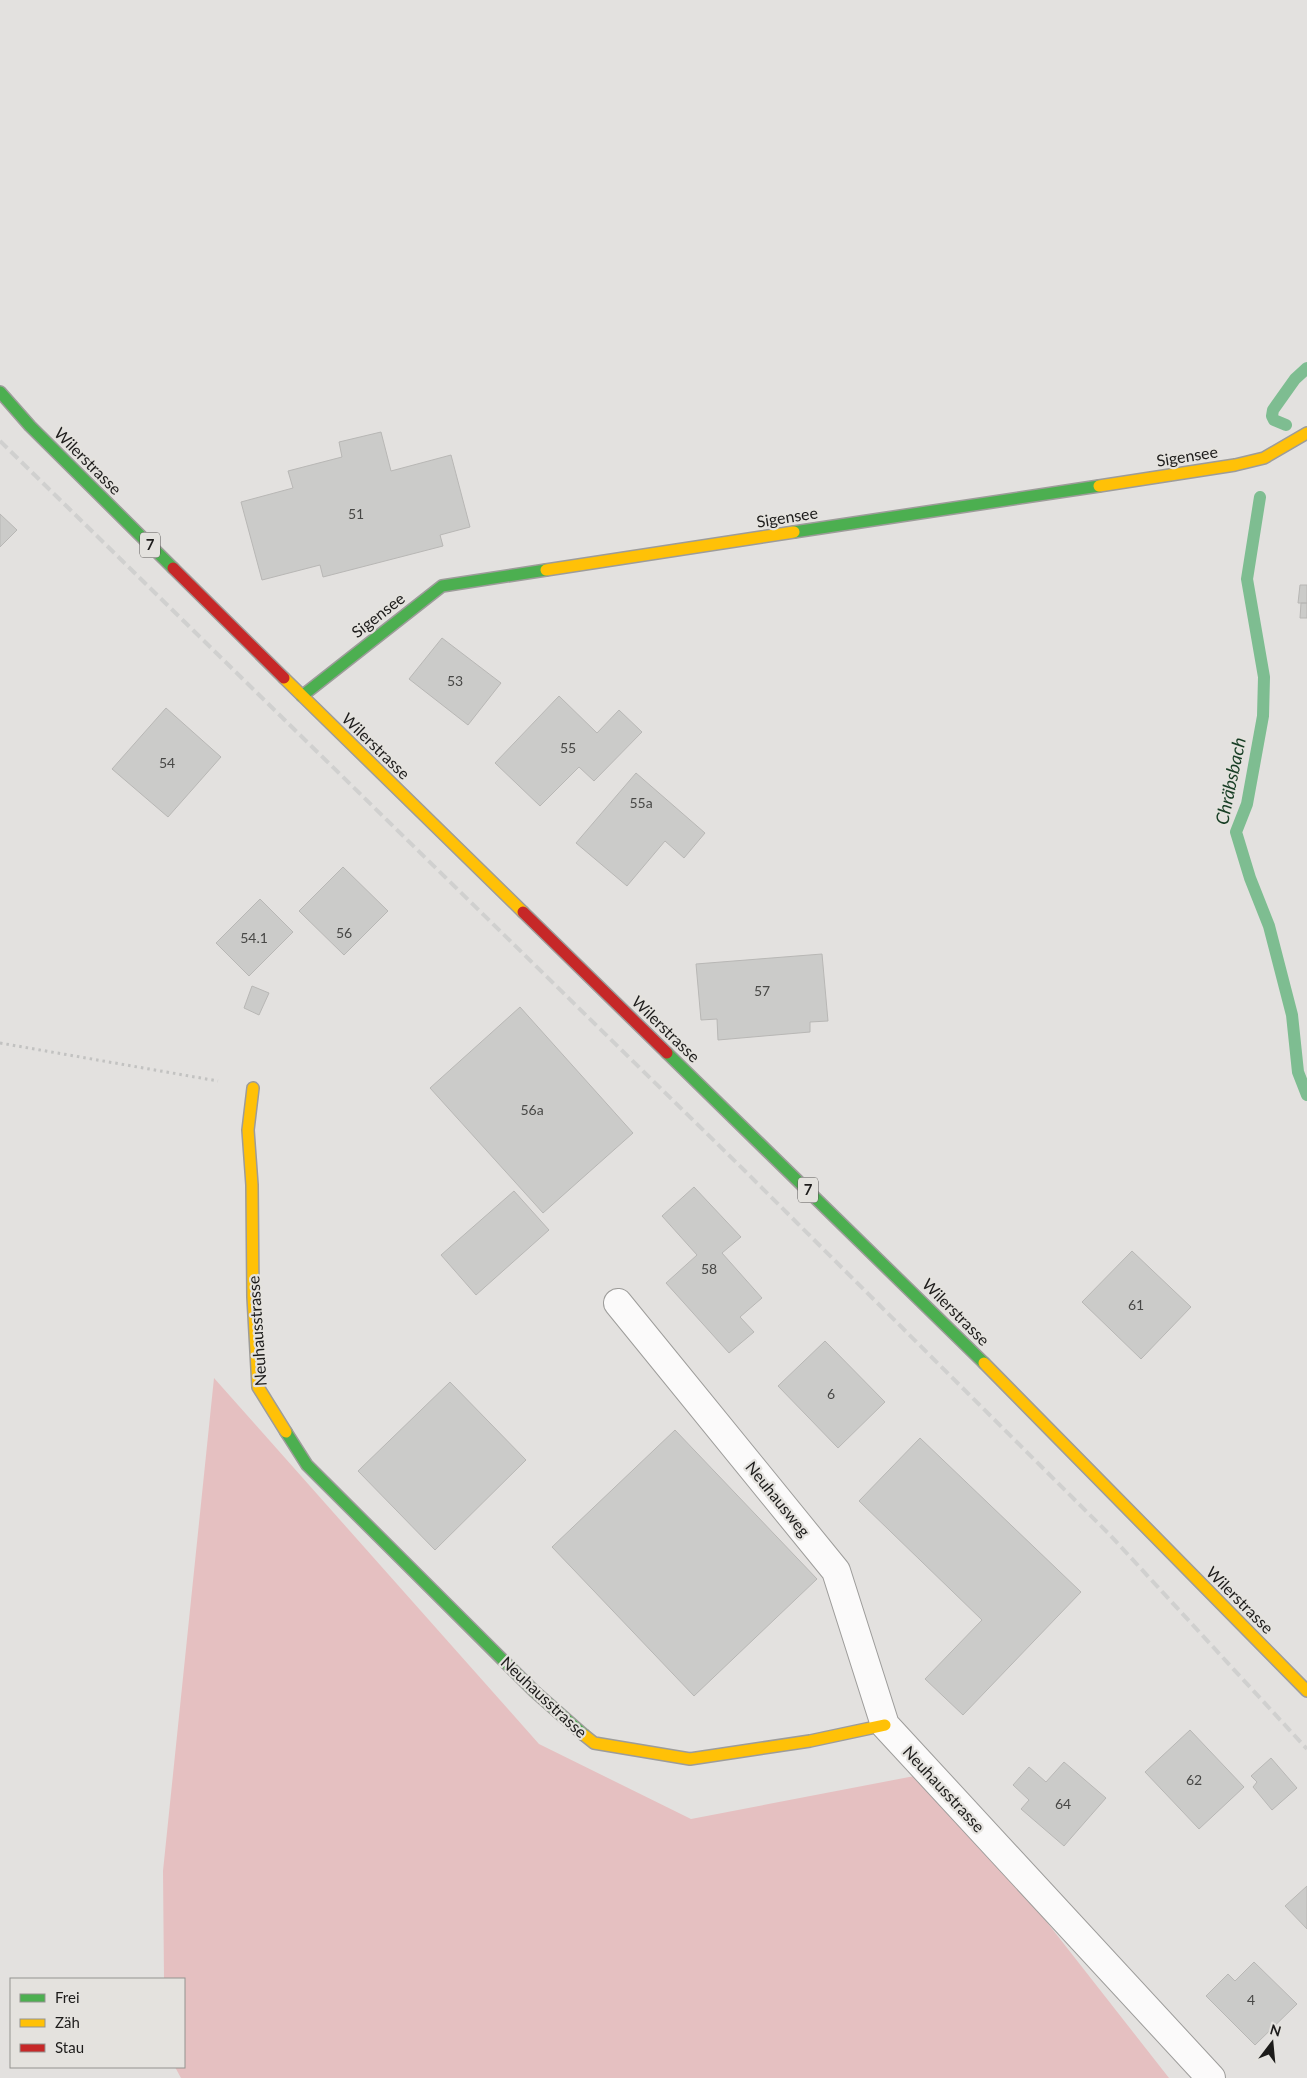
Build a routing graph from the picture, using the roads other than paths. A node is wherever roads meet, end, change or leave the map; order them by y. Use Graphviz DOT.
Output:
graph roads {
  1 [pos="0,392"];
  2 [pos="1307,433"];
  3 [pos="302,696"];
  4 [pos="253,1088"];
  5 [pos="618,1303"];
  6 [pos="1307,1691"];
  7 [pos="885,1725"];
  8 [pos="1211,2078"];
  1 -- 3 [label="street, Wilerstrasse / 7"];
  2 -- 3 [label="street, Sigensee"];
  3 -- 6 [label="street, Wilerstrasse / 7"];
  4 -- 7 [label="street, Neuhausstrasse"];
  5 -- 7 [label="street, Neuhausweg"];
  7 -- 8 [label="street, Neuhausstrasse"];
}
